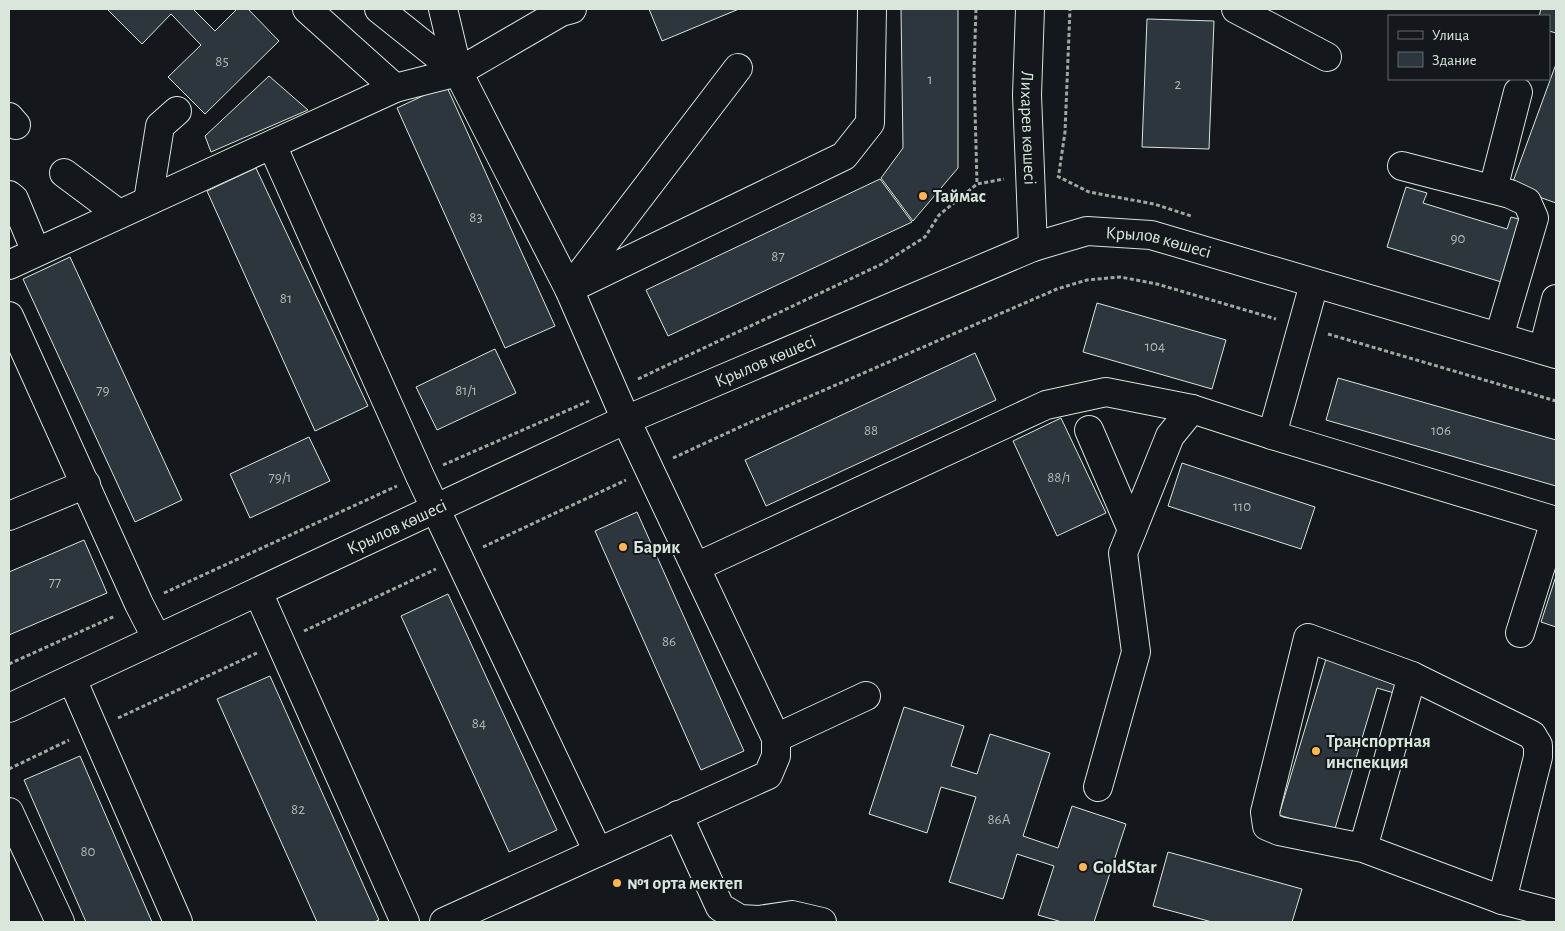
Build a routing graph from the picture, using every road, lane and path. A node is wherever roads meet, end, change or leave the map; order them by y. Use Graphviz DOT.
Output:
graph roads {
  1 [pos="307,9"];
  2 [pos="379,9"];
  3 [pos="872,9"];
  4 [pos="976,9"];
  5 [pos="1030,9"];
  6 [pos="1070,9"];
  7 [pos="1236,9"];
  8 [pos="566,10"];
  9 [pos="448,15"];
  10 [pos="430,49"];
  11 [pos="1327,57"];
  12 [pos="738,68"];
  13 [pos="458,72"];
  14 [pos="404,86"];
  15 [pos="1518,92"];
  16 [pos="177,111"];
  17 [pos="272,144"];
  18 [pos="1402,166"];
  19 [pos="64,173"];
  20 [pos="1058,176"];
  21 [pos="977,184"];
  22 [pos="1492,189"];
  23 [pos="9,194"];
  24 [pos="148,201"];
  25 [pos="119,214"];
  26 [pos="1033,247"];
  27 [pos="36,252"];
  28 [pos="9,265"];
  29 [pos="1314,284"];
  30 [pos="569,289"];
  31 [pos="1556,299"];
  32 [pos="9,316"];
  33 [pos="1303,327"];
  34 [pos="1499,337"];
  35 [pos="1549,352"];
  36 [pos="1556,402"];
  37 [pos="1192,408"];
  38 [pos="626,420"];
  39 [pos="1089,430"];
  40 [pos="1272,435"];
  41 [pos="650,469"];
  42 [pos="86,484"];
  43 [pos="437,509"];
  44 [pos="9,516"];
  45 [pos="1556,521"];
  46 [pos="1132,530"];
  47 [pos="459,558"];
  48 [pos="696,567"];
  49 [pos="258,592"];
  50 [pos="1520,633"];
  51 [pos="157,640"];
  52 [pos="282,641"];
  53 [pos="1412,676"];
  54 [pos="72,679"];
  55 [pos="866,696"];
  56 [pos="9,708"];
  57 [pos="93,729"];
  58 [pos="776,738"];
  59 [pos="9,769"];
  60 [pos="1098,788"];
  61 [pos="9,812"];
  62 [pos="678,815"];
  63 [pos="1363,848"];
  64 [pos="598,852"];
  65 [pos="1502,900"];
  66 [pos="1556,914"];
  67 [pos="60,922"];
  68 [pos="178,922"];
  69 [pos="405,922"];
  70 [pos="444,922"];
  71 [pos="822,922"];
  1 -- 14 [label="main road"];
  2 -- 10 [label="main road"];
  3 -- 30 [label="main road"];
  4 -- 21 [label="path"];
  5 -- 26 [label="main road, Лихарев көшесі"];
  6 -- 20 [label="path"];
  7 -- 11 [label="main road"];
  8 -- 13 [label="main road"];
  9 -- 10 [label="main road"];
  9 -- 13 [label="main road"];
  10 -- 13 [label="main road"];
  10 -- 14 [label="main road"];
  12 -- 30 [label="main road"];
  13 -- 14 [label="main road"];
  13 -- 30 [label="main road"];
  14 -- 17 [label="main road"];
  15 -- 22 [label="main road"];
  16 -- 24 [label="main road"];
  17 -- 24 [label="main road"];
  17 -- 43 [label="main road"];
  18 -- 22 [label="main road"];
  19 -- 25 [label="main road"];
  22 -- 34 [label="main road"];
  23 -- 27 [label="main road"];
  24 -- 25 [label="main road"];
  25 -- 27 [label="main road"];
  26 -- 29 [label="main road, Крылов көшесі"];
  26 -- 38 [label="main road, Крылов көшесі"];
  27 -- 28 [label="main road"];
  29 -- 33 [label="main road"];
  29 -- 34 [label="main road, Крылов көшесі"];
  30 -- 38 [label="main road"];
  31 -- 35 [label="main road"];
  32 -- 42 [label="main road"];
  33 -- 36 [label="path"];
  33 -- 40 [label="main road"];
  33 -- 41 [label="path"];
  34 -- 35 [label="main road, Крылов көшесі"];
  37 -- 40 [label="main road"];
  37 -- 46 [label="main road"];
  37 -- 48 [label="main road"];
  38 -- 41 [label="main road"];
  38 -- 43 [label="main road, Крылов көшесі"];
  39 -- 46 [label="main road"];
  40 -- 45 [label="main road"];
  41 -- 47 [label="path"];
  41 -- 48 [label="main road"];
  42 -- 44 [label="main road"];
  42 -- 51 [label="main road"];
  43 -- 47 [label="main road"];
  43 -- 49 [label="main road, Крылов көшесі"];
  45 -- 50 [label="main road"];
  46 -- 60 [label="main road"];
  47 -- 52 [label="path"];
  47 -- 64 [label="main road"];
  48 -- 58 [label="main road"];
  49 -- 51 [label="main road, Крылов көшесі"];
  49 -- 52 [label="main road"];
  51 -- 54 [label="main road, Крылов көшесі"];
  52 -- 57 [label="path"];
  52 -- 69 [label="main road"];
  53 -- 63 [label="main road"];
  53 -- 63 [label="main road"];
  53 -- 65 [label="main road"];
  54 -- 56 [label="main road, Крылов көшесі"];
  54 -- 57 [label="main road"];
  55 -- 58 [label="main road"];
  57 -- 59 [label="path"];
  57 -- 68 [label="main road"];
  58 -- 62 [label="main road"];
  61 -- 67 [label="main road"];
  62 -- 64 [label="main road"];
  62 -- 71 [label="main road"];
  63 -- 65 [label="main road"];
  64 -- 70 [label="main road"];
  65 -- 66 [label="main road"];
}
